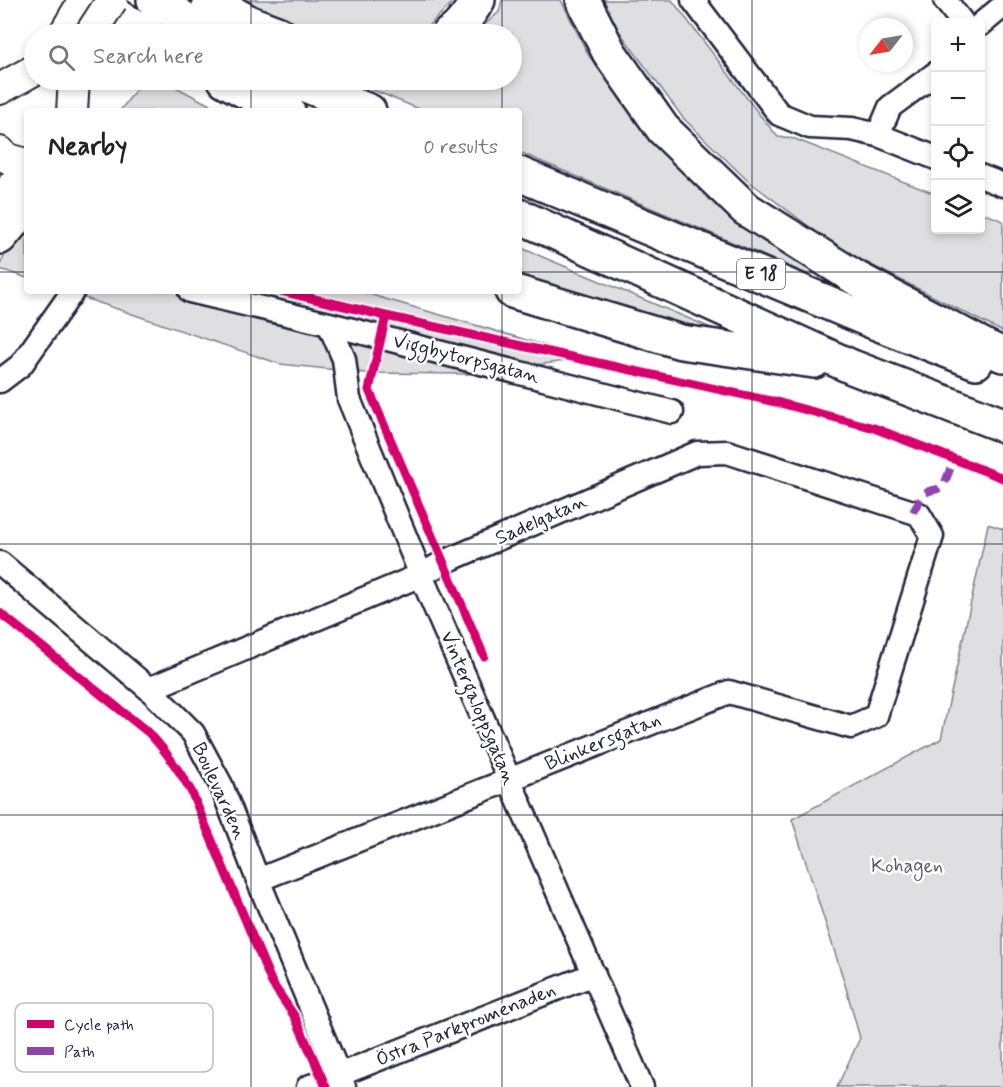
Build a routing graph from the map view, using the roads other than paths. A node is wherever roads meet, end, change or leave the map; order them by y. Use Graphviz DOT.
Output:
graph roads {
  1 [pos="84,0"];
  2 [pos="90,0"];
  3 [pos="112,0"];
  4 [pos="154,0"];
  5 [pos="209,0"];
  6 [pos="583,0"];
  7 [pos="693,0"];
  8 [pos="945,0"];
  9 [pos="1003,6"];
  10 [pos="959,18"];
  11 [pos="985,22"];
  12 [pos="76,24"];
  13 [pos="84,24"];
  14 [pos="131,24"];
  15 [pos="193,24"];
  16 [pos="253,24"];
  17 [pos="24,75"];
  18 [pos="931,78"];
  19 [pos="0,88"];
  20 [pos="73,90"];
  21 [pos="242,90"];
  22 [pos="318,90"];
  23 [pos="72,108"];
  24 [pos="281,108"];
  25 [pos="362,108"];
  26 [pos="878,135"];
  27 [pos="0,152"];
  28 [pos="931,156"];
  29 [pos="24,164"];
  30 [pos="522,175"];
  31 [pos="24,176"];
  32 [pos="985,178"];
  33 [pos="1003,185"];
  34 [pos="24,209"];
  35 [pos="0,216"];
  36 [pos="522,217"];
  37 [pos="0,237"];
  38 [pos="71,294"];
  39 [pos="203,294"];
  40 [pos="522,294"];
  41 [pos="329,324"];
  42 [pos="1003,355"];
  43 [pos="852,367"];
  44 [pos="1003,373"];
  45 [pos="0,381"];
  46 [pos="672,412"];
  47 [pos="1003,425"];
  48 [pos="0,563"];
  49 [pos="421,575"];
  50 [pos="149,689"];
  51 [pos="851,727"];
  52 [pos="509,779"];
  53 [pos="258,879"];
  54 [pos="594,974"];
  55 [pos="341,1081"];
  56 [pos="308,1087"];
  57 [pos="642,1087"];
  1 -- 12 [label="main road"];
  2 -- 14 [label="highway"];
  3 -- 13 [label="main road, bridge"];
  4 -- 15 [label="highway"];
  5 -- 16 [label="highway"];
  6 -- 42 [label="highway"];
  7 -- 26 [label="street"];
  8 -- 10 [label="street"];
  9 -- 11 [label="street"];
  17 -- 19 [label="main road"];
  18 -- 26 [label="street"];
  20 -- 23 [label="main road"];
  21 -- 24 [label="highway"];
  22 -- 25 [label="highway"];
  26 -- 28 [label="street"];
  27 -- 29 [label="main road"];
  30 -- 44 [label="highway, E 18"];
  31 -- 35 [label="main road"];
  32 -- 33 [label="street"];
  34 -- 37 [label="highway"];
  36 -- 43 [label="highway, E 18"];
  38 -- 45 [label="street"];
  39 -- 41 [label="street, Viggbytorpsgatan"];
  40 -- 43 [label="highway"];
  41 -- 46 [label="street, Viggbytorpsgatan"];
  41 -- 49 [label="street, Vintergaloppsgatan"];
  43 -- 47 [label="highway, E 18"];
  48 -- 50 [label="street, Boulevarden"];
  49 -- 50 [label="street, Sadelgatan"];
  49 -- 51 [label="street, Sadelgatan"];
  49 -- 52 [label="street, Vintergaloppsgatan"];
  50 -- 53 [label="street, Boulevarden"];
  51 -- 52 [label="street, Blinkersgatan"];
  52 -- 53 [label="street, Blinkersgatan"];
  52 -- 54 [label="street, Vintergaloppsgatan"];
  53 -- 55 [label="street, Boulevarden"];
  54 -- 55 [label="street, Östra Parkpromenaden"];
  54 -- 57 [label="street, Vintergaloppsgatan"];
  55 -- 56 [label="street, Östra Parkpromenaden"];
}
